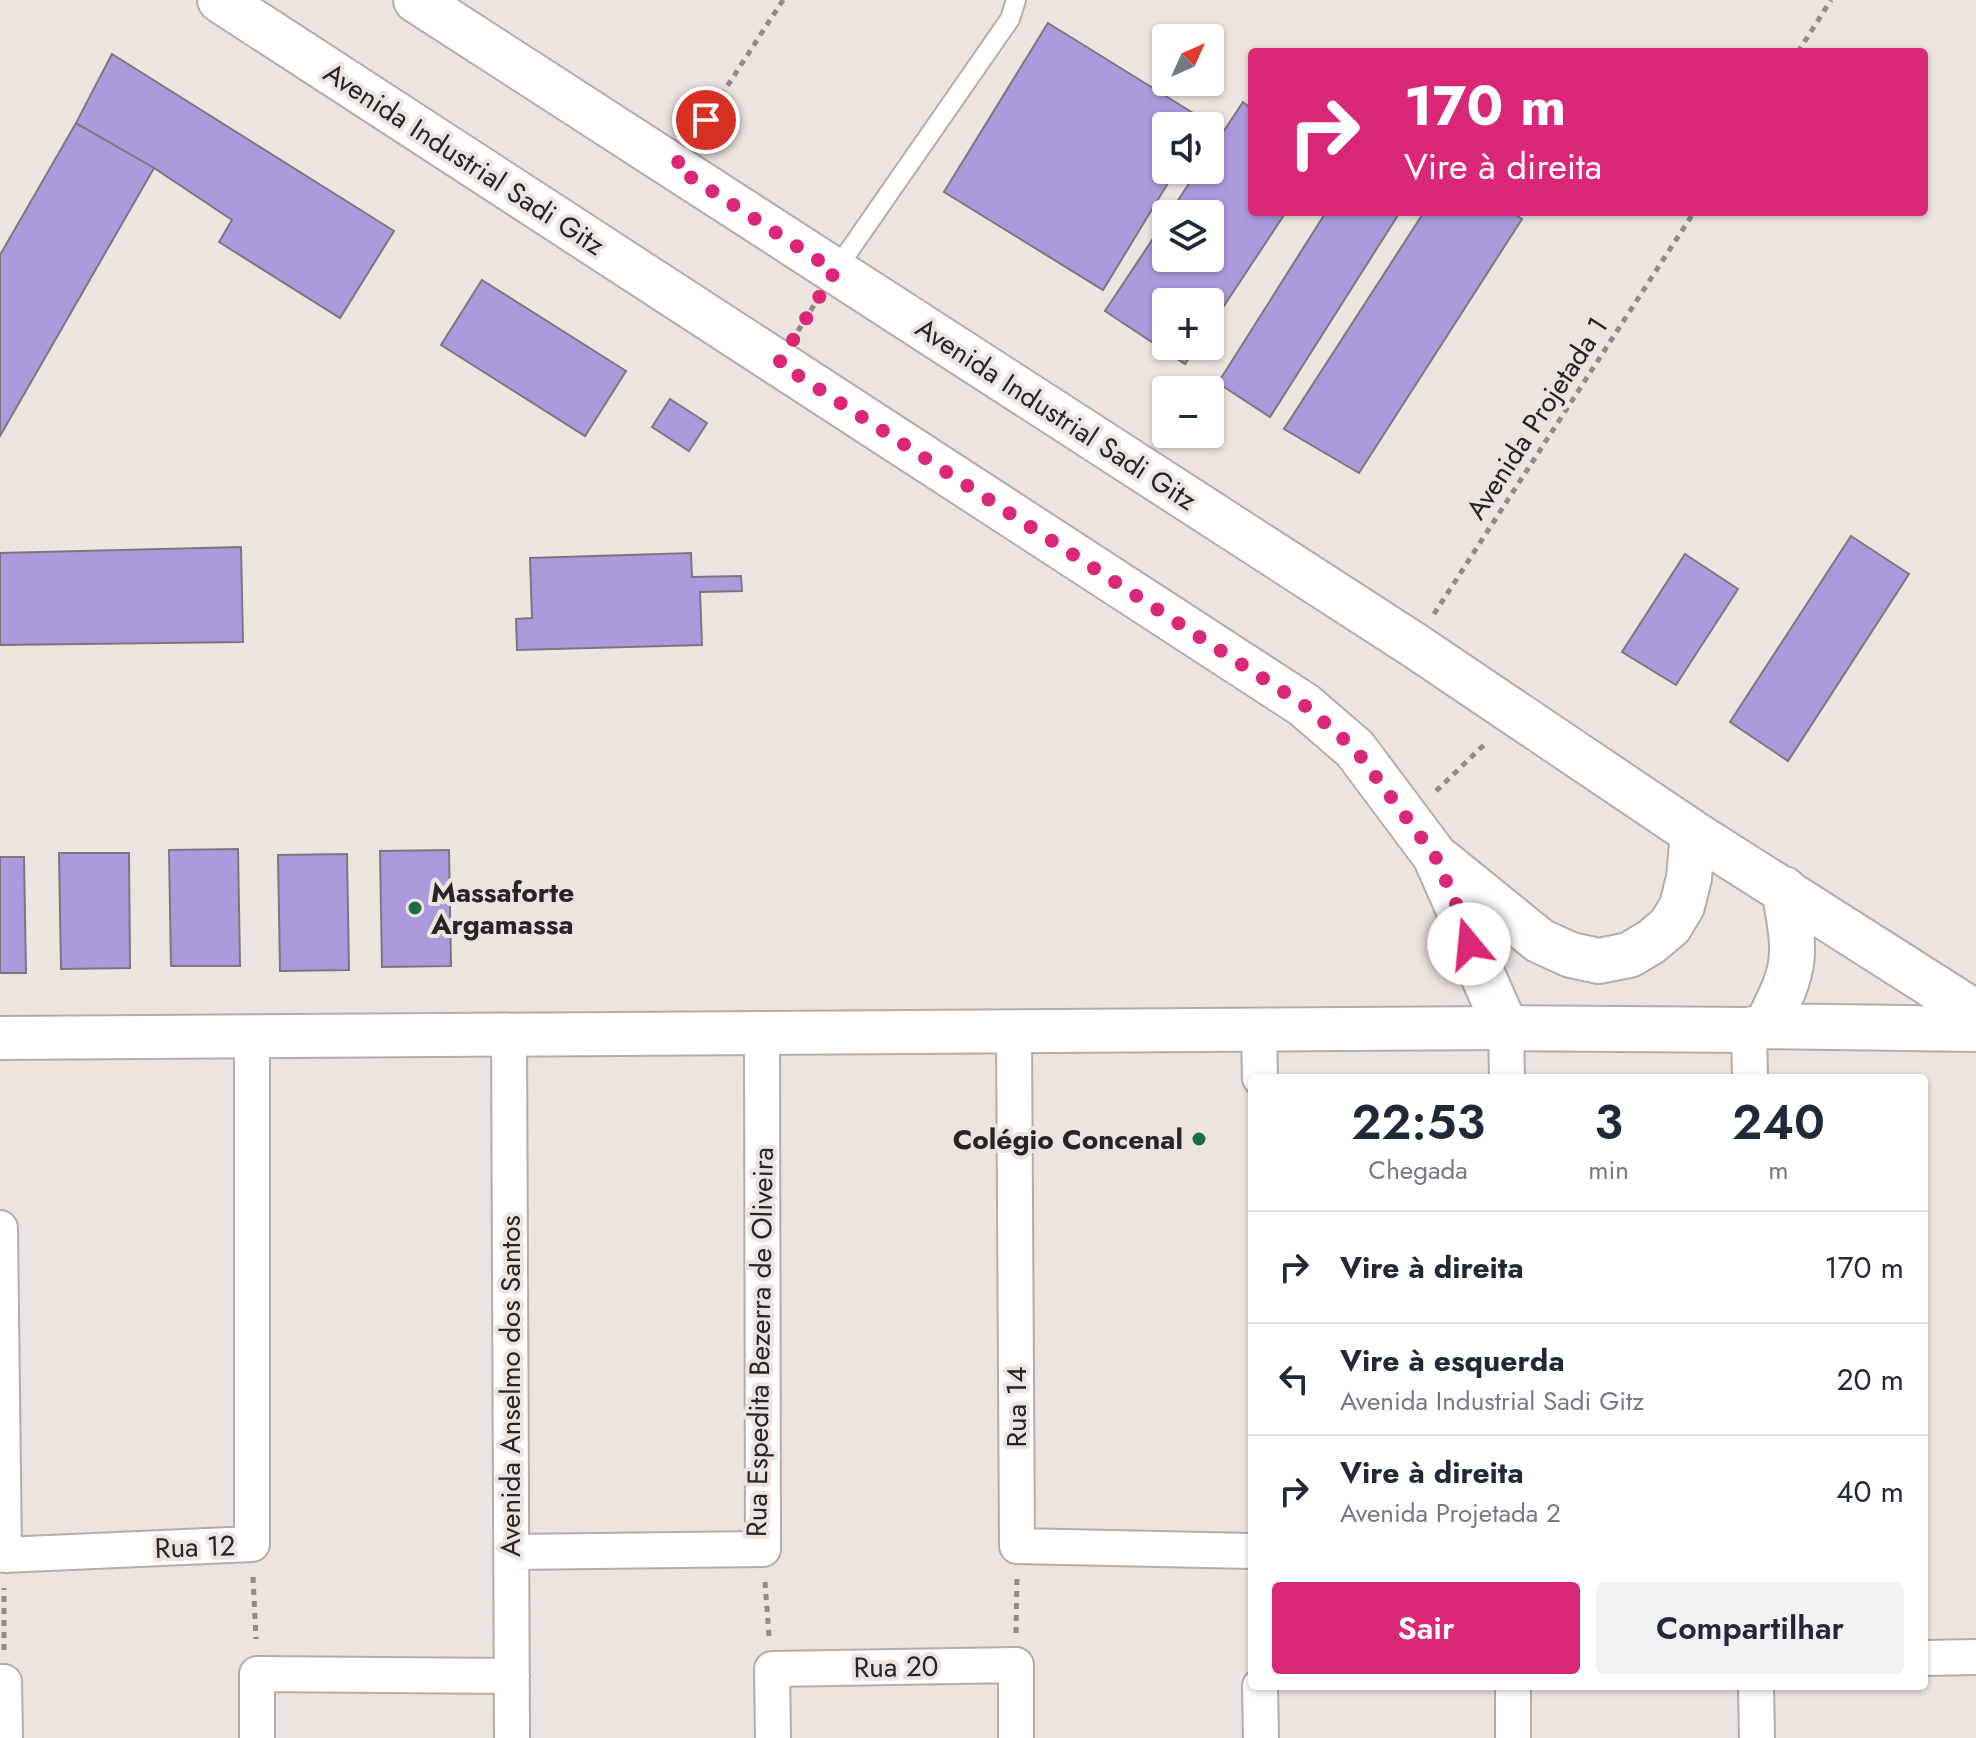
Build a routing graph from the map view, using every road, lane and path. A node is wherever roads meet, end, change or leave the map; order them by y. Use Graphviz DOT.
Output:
graph roads {
  1 [pos="220,0"];
  2 [pos="416,0"];
  3 [pos="783,0"];
  4 [pos="1016,0"];
  5 [pos="1831,0"];
  6 [pos="1801,48"];
  7 [pos="675,167"];
  8 [pos="1691,216"];
  9 [pos="835,271"];
  10 [pos="779,363"];
  11 [pos="1414,645"];
  12 [pos="1516,713"];
  13 [pos="1407,819"];
  14 [pos="1693,833"];
  15 [pos="1435,856"];
  16 [pos="1784,889"];
  17 [pos="1976,1013"];
  18 [pos="1506,1028"];
  19 [pos="1757,1028"];
  20 [pos="1976,1029"];
  21 [pos="1259,1032"];
  22 [pos="1014,1033"];
  23 [pos="509,1034"];
  24 [pos="762,1034"];
  25 [pos="252,1035"];
  26 [pos="0,1038"];
  27 [pos="1260,1074"];
  28 [pos="1507,1074"];
  29 [pos="1751,1074"];
  30 [pos="0,1228"];
  31 [pos="252,1544"];
  32 [pos="1017,1546"];
  33 [pos="763,1549"];
  34 [pos="1248,1551"];
  35 [pos="511,1552"];
  36 [pos="4,1555"];
  37 [pos="1976,1657"];
  38 [pos="1928,1658"];
  39 [pos="1016,1665"];
  40 [pos="772,1669"];
  41 [pos="257,1674"];
  42 [pos="512,1676"];
  43 [pos="2,1682"];
  44 [pos="1260,1690"];
  45 [pos="1513,1690"];
  46 [pos="1756,1690"];
  47 [pos="5,1738"];
  48 [pos="257,1738"];
  49 [pos="512,1738"];
  50 [pos="773,1738"];
  51 [pos="1016,1738"];
  52 [pos="1261,1738"];
  53 [pos="1513,1738"];
  54 [pos="1757,1738"];
  1 -- 10 [label="main road, Avenida Industrial Sadi Gitz"];
  2 -- 7 [label="main road, Avenida Industrial Sadi Gitz"];
  3 -- 7 [label="path"];
  4 -- 9 [label="lane"];
  5 -- 6 [label="path"];
  7 -- 9 [label="main road, Avenida Industrial Sadi Gitz"];
  8 -- 11 [label="path, Avenida Projetada 1"];
  9 -- 10 [label="path"];
  9 -- 11 [label="main road, Avenida Industrial Sadi Gitz"];
  10 -- 13 [label="main road, Avenida Industrial Sadi Gitz"];
  11 -- 12 [label="main road, Avenida Industrial Sadi Gitz"];
  12 -- 13 [label="path"];
  12 -- 14 [label="main road, Avenida Industrial Sadi Gitz"];
  13 -- 15 [label="main road, Avenida Industrial Sadi Gitz"];
  14 -- 15 [label="main road, Avenida Industrial Sadi Gitz"];
  14 -- 16 [label="main road, Avenida Industrial Sadi Gitz"];
  15 -- 18 [label="main road, Avenida Industrial Sadi Gitz"];
  16 -- 17 [label="main road, Avenida Industrial Sadi Gitz"];
  16 -- 19 [label="main road"];
  18 -- 19 [label="main road"];
  18 -- 21 [label="street"];
  18 -- 28 [label="street"];
  19 -- 20 [label="main road"];
  19 -- 29 [label="street"];
  21 -- 22 [label="street"];
  21 -- 27 [label="street"];
  22 -- 24 [label="street"];
  22 -- 32 [label="street, Rua 14"];
  23 -- 24 [label="street"];
  23 -- 25 [label="street"];
  23 -- 35 [label="street, Avenida Anselmo dos Santos"];
  24 -- 33 [label="street, Rua Espedita Bezerra de Oliveira"];
  25 -- 26 [label="street"];
  25 -- 31 [label="street, Rua 12"];
  30 -- 36 [label="street"];
  31 -- 36 [label="street, Rua 12"];
  31 -- 41 [label="path"];
  32 -- 34 [label="street"];
  32 -- 39 [label="path"];
  33 -- 35 [label="street, Rua Espedita Bezerra de Oliveira"];
  33 -- 40 [label="path"];
  35 -- 42 [label="street, Avenida Anselmo dos Santos"];
  36 -- 43 [label="path"];
  37 -- 38 [label="street"];
  39 -- 40 [label="street, Rua 20"];
  39 -- 51 [label="street"];
  40 -- 50 [label="street"];
  41 -- 42 [label="street"];
  41 -- 48 [label="street"];
  42 -- 49 [label="street, Avenida Anselmo dos Santos"];
  43 -- 47 [label="street"];
  44 -- 52 [label="street"];
  45 -- 53 [label="street"];
  46 -- 54 [label="street"];
}
